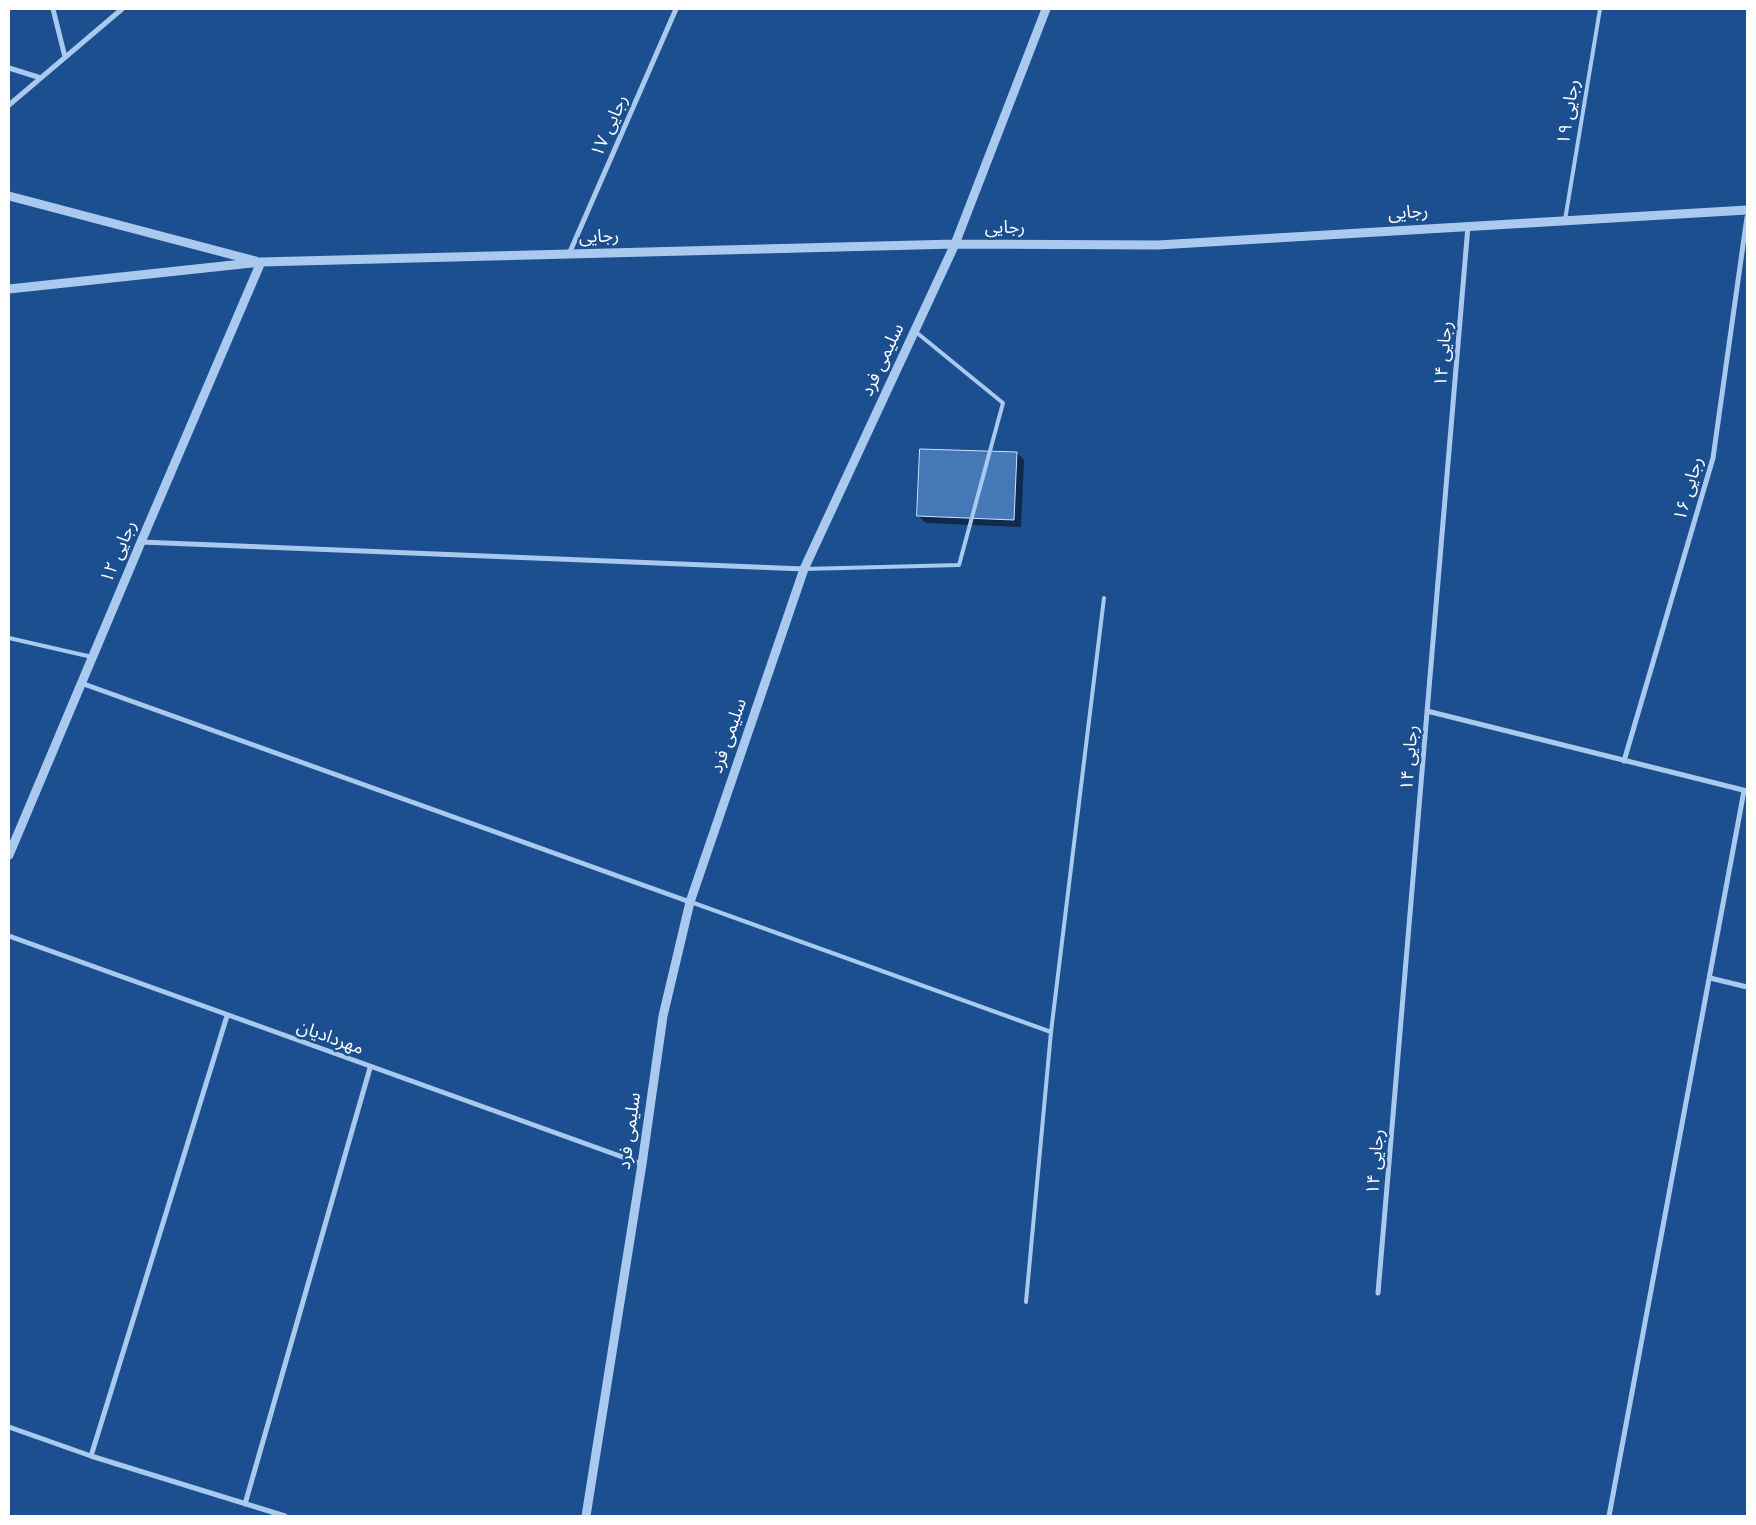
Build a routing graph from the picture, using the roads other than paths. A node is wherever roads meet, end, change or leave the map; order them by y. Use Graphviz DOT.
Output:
graph roads {
  1 [pos="53,9"];
  2 [pos="122,9"];
  3 [pos="676,9"];
  4 [pos="1046,9"];
  5 [pos="1600,9"];
  6 [pos="65,57"];
  7 [pos="9,68"];
  8 [pos="41,78"];
  9 [pos="9,105"];
  10 [pos="9,196"];
  11 [pos="1747,210"];
  12 [pos="1747,217"];
  13 [pos="1565,220"];
  14 [pos="1468,226"];
  15 [pos="955,244"];
  16 [pos="569,254"];
  17 [pos="261,262"];
  18 [pos="9,289"];
  19 [pos="914,330"];
  20 [pos="141,542"];
  21 [pos="804,569"];
  22 [pos="1104,598"];
  23 [pos="9,638"];
  24 [pos="92,657"];
  25 [pos="81,683"];
  26 [pos="1427,711"];
  27 [pos="1624,761"];
  28 [pos="1746,791"];
  29 [pos="9,855"];
  30 [pos="690,902"];
  31 [pos="9,936"];
  32 [pos="1710,978"];
  33 [pos="1747,987"];
  34 [pos="227,1016"];
  35 [pos="1051,1032"];
  36 [pos="370,1068"];
  37 [pos="642,1164"];
  38 [pos="1378,1293"];
  39 [pos="1026,1302"];
  40 [pos="9,1427"];
  41 [pos="91,1456"];
  42 [pos="245,1504"];
  43 [pos="284,1516"];
  44 [pos="586,1516"];
  45 [pos="1609,1516"];
  1 -- 6 [label="street"];
  2 -- 6 [label="street"];
  3 -- 16 [label="street, رجایی ۱۷"];
  4 -- 15 [label="street, سلیمی فرد"];
  5 -- 13 [label="lane, رجایی ۱۹"];
  6 -- 8 [label="street"];
  7 -- 8 [label="street"];
  8 -- 9 [label="street"];
  10 -- 17 [label="street"];
  11 -- 13 [label="street, رجایی"];
  12 -- 27 [label="street, رجایی ۱۶"];
  13 -- 14 [label="street, رجایی"];
  14 -- 15 [label="street, رجایی"];
  14 -- 26 [label="street, رجایی ۱۴"];
  15 -- 16 [label="street, رجایی"];
  15 -- 19 [label="street, سلیمی فرد"];
  16 -- 17 [label="street, رجایی"];
  17 -- 18 [label="street"];
  17 -- 20 [label="street, رجایی ۱۲"];
  19 -- 21 [label="street, سلیمی فرد"];
  19 -- 21 [label="lane"];
  20 -- 21 [label="street"];
  20 -- 24 [label="street, رجایی ۱۲"];
  21 -- 30 [label="street, سلیمی فرد"];
  22 -- 35 [label="lane"];
  23 -- 24 [label="lane"];
  24 -- 25 [label="street, رجایی ۱۲"];
  25 -- 29 [label="street, رجایی ۱۲"];
  25 -- 30 [label="street"];
  26 -- 27 [label="street"];
  26 -- 38 [label="street, رجایی ۱۴"];
  27 -- 28 [label="street"];
  28 -- 32 [label="street"];
  30 -- 35 [label="lane"];
  30 -- 37 [label="street, سلیمی فرد"];
  31 -- 34 [label="street, مهردادیان"];
  32 -- 33 [label="street"];
  32 -- 45 [label="street"];
  34 -- 36 [label="street, مهردادیان"];
  34 -- 41 [label="street"];
  35 -- 39 [label="lane"];
  36 -- 37 [label="street, مهردادیان"];
  36 -- 42 [label="street"];
  37 -- 44 [label="street, سلیمی فرد"];
  40 -- 41 [label="street"];
  41 -- 42 [label="street"];
  42 -- 43 [label="street"];
}
